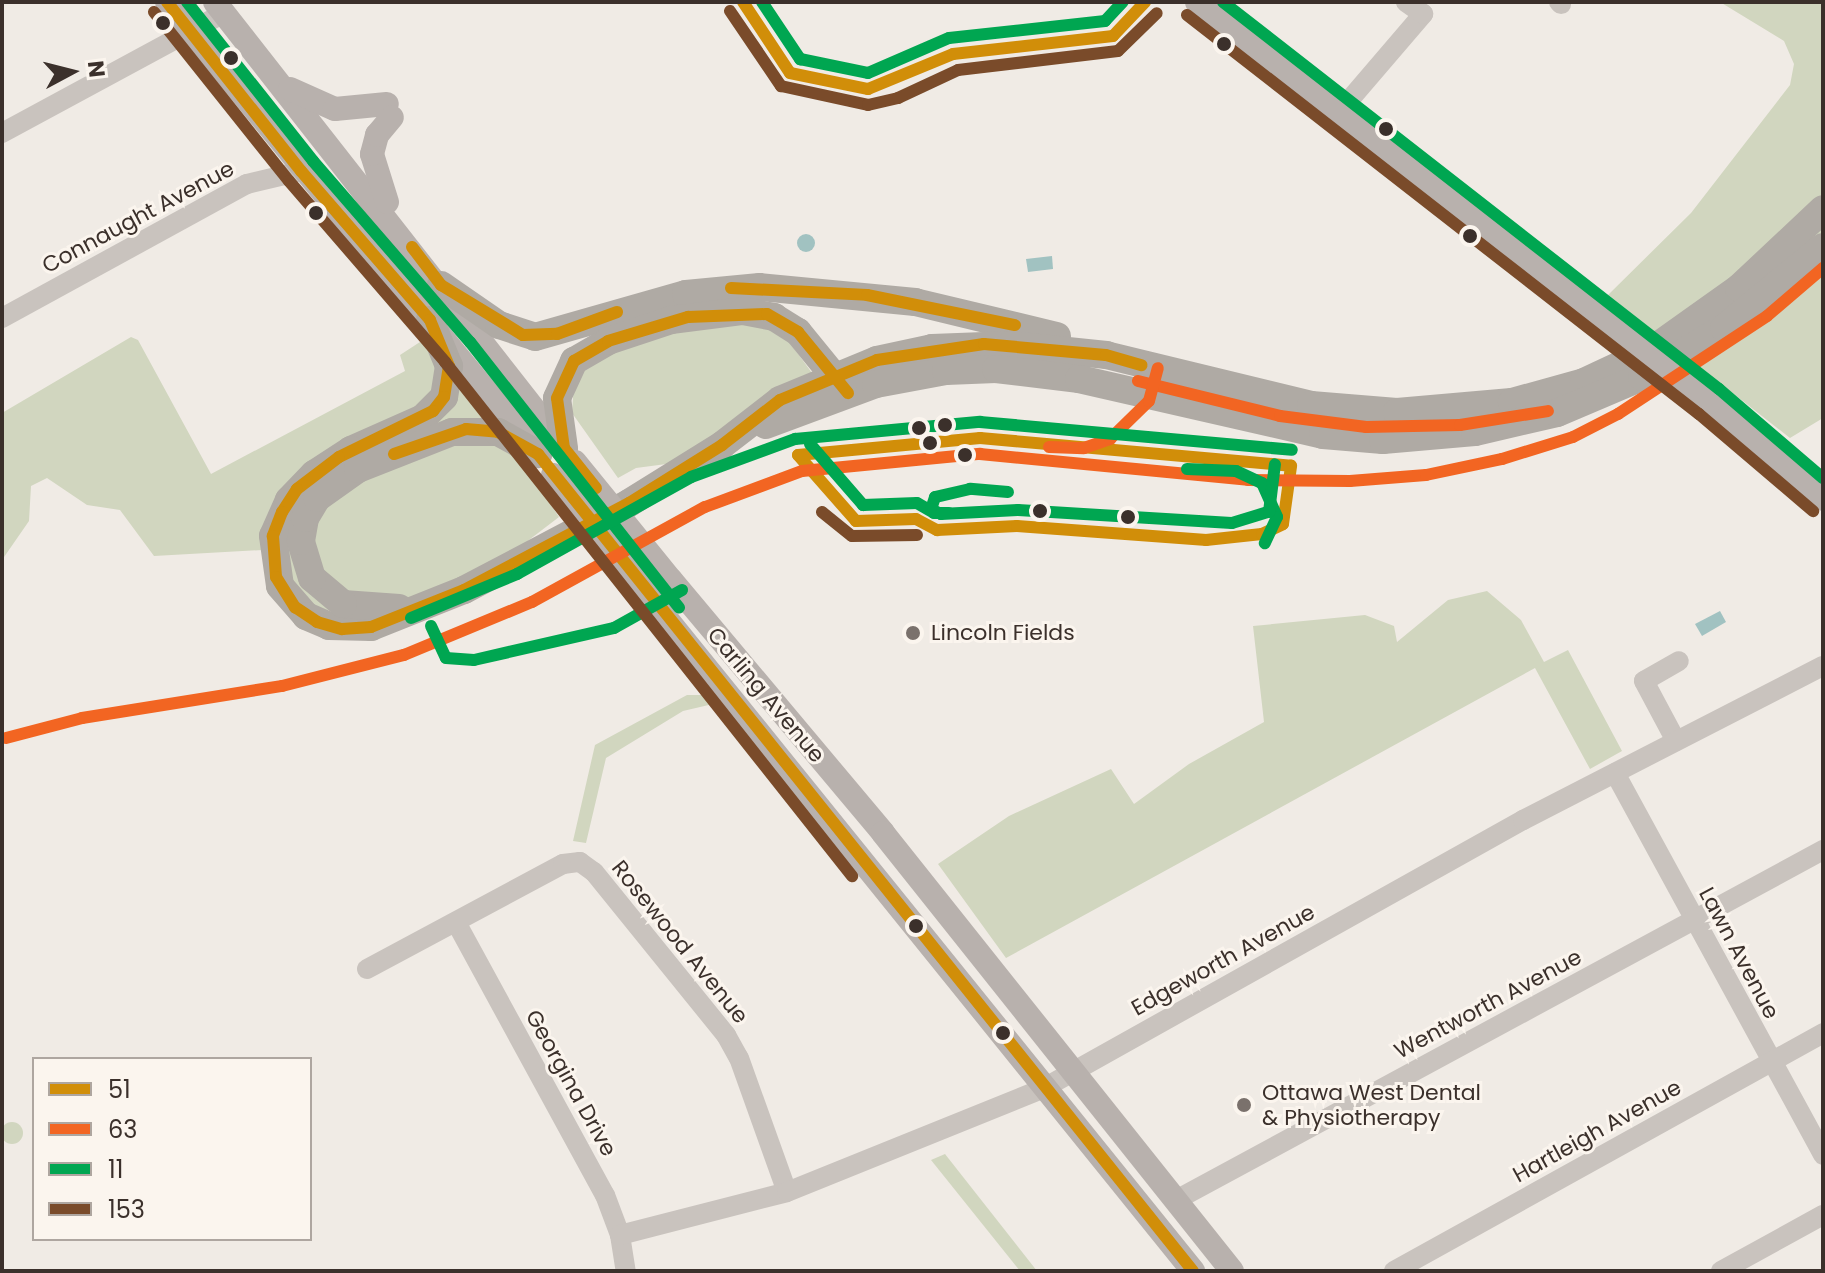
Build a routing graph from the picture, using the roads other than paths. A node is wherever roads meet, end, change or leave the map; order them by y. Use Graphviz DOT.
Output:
graph roads {
  1 [pos="167,2"];
  2 [pos="1197,2"];
  3 [pos="1406,2"];
  4 [pos="219,8"];
  5 [pos="191,32"];
  6 [pos="279,82"];
  7 [pos="1340,111"];
  8 [pos="2,133"];
  9 [pos="301,171"];
  10 [pos="1823,209"];
  11 [pos="403,236"];
  12 [pos="1823,247"];
  13 [pos="441,285"];
  14 [pos="2,318"];
  15 [pos="430,320"];
  16 [pos="1106,355"];
  17 [pos="840,384"];
  18 [pos="558,460"];
  19 [pos="1823,499"];
  20 [pos="424,606"];
  21 [pos="1679,661"];
  22 [pos="1823,666"];
  23 [pos="1676,741"];
  24 [pos="1615,773"];
  25 [pos="1823,850"];
  26 [pos="1693,920"];
  27 [pos="457,924"];
  28 [pos="367,969"];
  29 [pos="1823,1033"];
  30 [pos="1771,1062"];
  31 [pos="1073,1072"];
  32 [pos="1044,1088"];
  33 [pos="1823,1155"];
  34 [pos="787,1192"];
  35 [pos="1176,1200"];
  36 [pos="1823,1215"];
  37 [pos="620,1235"];
  38 [pos="626,1271"];
  39 [pos="1193,1271"];
  40 [pos="1232,1271"];
  41 [pos="1394,1271"];
  42 [pos="1721,1271"];
  1 -- 5 [label="main road, Carling Avenue"];
  2 -- 7 [label="main road"];
  3 -- 7 [label="street"];
  4 -- 5 [label="street"];
  4 -- 6 [label="main road, Carling Avenue"];
  5 -- 8 [label="street"];
  5 -- 9 [label="main road, Carling Avenue"];
  6 -- 11 [label="main road, Carling Avenue"];
  6 -- 11 [label="main road"];
  7 -- 19 [label="main road, bridge"];
  9 -- 14 [label="street, Connaught Avenue"];
  9 -- 15 [label="main road, Carling Avenue"];
  10 -- 16 [label="highway"];
  11 -- 13 [label="main road, Carling Avenue"];
  12 -- 17 [label="highway"];
  13 -- 16 [label="highway"];
  13 -- 18 [label="main road, Carling Avenue"];
  15 -- 18 [label="main road, Carling Avenue"];
  15 -- 20 [label="highway"];
  16 -- 17 [label="highway"];
  17 -- 18 [label="highway"];
  17 -- 20 [label="highway"];
  18 -- 20 [label="highway"];
  18 -- 31 [label="main road, Carling Avenue, bridge"];
  18 -- 32 [label="main road, Carling Avenue, bridge"];
  21 -- 23 [label="street"];
  22 -- 23 [label="street, Edgeworth Avenue"];
  23 -- 24 [label="street, Edgeworth Avenue"];
  24 -- 26 [label="street, Lawn Avenue"];
  24 -- 31 [label="street, Edgeworth Avenue"];
  25 -- 26 [label="street, Wentworth Avenue"];
  26 -- 30 [label="street, Lawn Avenue"];
  26 -- 35 [label="street, Wentworth Avenue"];
  27 -- 28 [label="street, Rosewood Avenue"];
  27 -- 34 [label="street, Rosewood Avenue"];
  27 -- 37 [label="street, Georgina Drive"];
  29 -- 30 [label="street, Hartleigh Avenue"];
  30 -- 33 [label="street, Lawn Avenue"];
  30 -- 41 [label="street, Hartleigh Avenue"];
  31 -- 32 [label="street, Edgeworth Avenue"];
  31 -- 35 [label="main road, Carling Avenue"];
  32 -- 34 [label="street, Edgeworth Avenue"];
  32 -- 39 [label="main road, Carling Avenue"];
  34 -- 37 [label="street, Edgeworth Avenue"];
  35 -- 40 [label="main road, Carling Avenue"];
  36 -- 42 [label="street"];
  37 -- 38 [label="street, Georgina Drive"];
}
